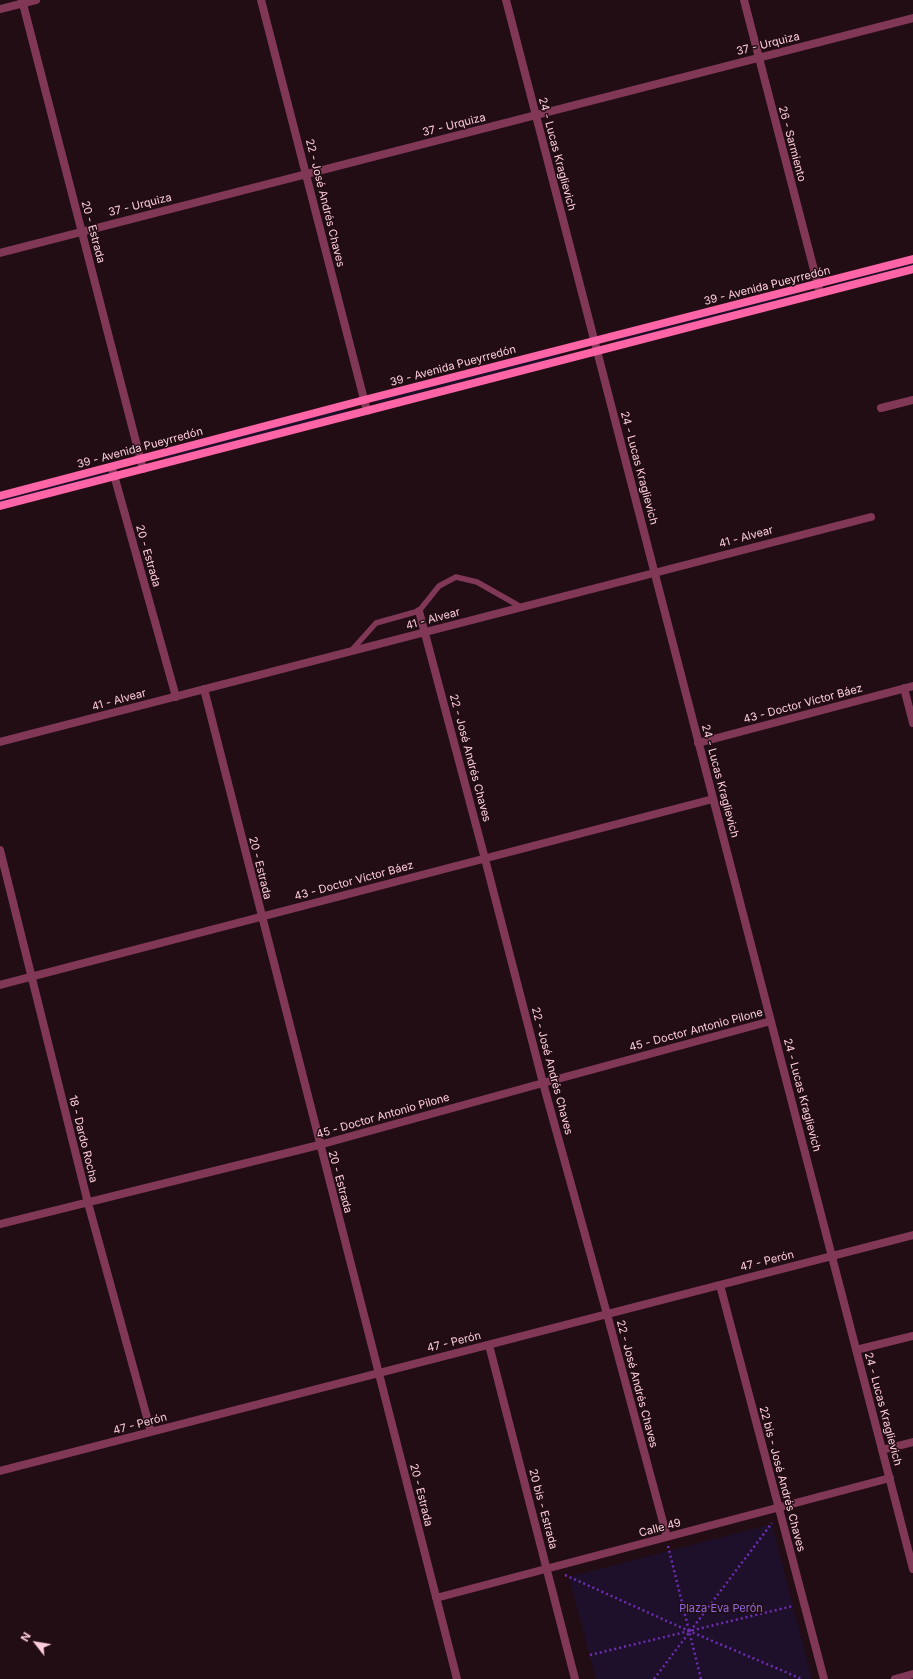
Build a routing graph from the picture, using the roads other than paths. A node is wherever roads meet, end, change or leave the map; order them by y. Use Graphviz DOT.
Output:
graph roads {
  1 [pos="36,0"];
  2 [pos="261,0"];
  3 [pos="506,0"];
  4 [pos="744,0"];
  5 [pos="22,2"];
  6 [pos="0,9"];
  7 [pos="913,18"];
  8 [pos="759,58"];
  9 [pos="536,115"];
  10 [pos="306,174"];
  11 [pos="82,232"];
  12 [pos="0,253"];
  13 [pos="913,259"];
  14 [pos="913,269"];
  15 [pos="817,284"];
  16 [pos="820,293"];
  17 [pos="594,340"];
  18 [pos="597,351"];
  19 [pos="364,400"];
  20 [pos="913,400"];
  21 [pos="881,408"];
  22 [pos="367,411"];
  23 [pos="141,460"];
  24 [pos="112,468"];
  25 [pos="143,469"];
  26 [pos="114,476"];
  27 [pos="0,496"];
  28 [pos="0,506"];
  29 [pos="871,516"];
  30 [pos="654,573"];
  31 [pos="521,607"];
  32 [pos="419,610"];
  33 [pos="425,632"];
  34 [pos="350,651"];
  35 [pos="913,686"];
  36 [pos="904,688"];
  37 [pos="204,689"];
  38 [pos="176,697"];
  39 [pos="913,723"];
  40 [pos="0,742"];
  41 [pos="698,743"];
  42 [pos="713,799"];
  43 [pos="0,850"];
  44 [pos="485,858"];
  45 [pos="262,917"];
  46 [pos="30,977"];
  47 [pos="0,985"];
  48 [pos="771,1021"];
  49 [pos="543,1082"];
  50 [pos="319,1145"];
  51 [pos="88,1203"];
  52 [pos="0,1224"];
  53 [pos="913,1235"];
  54 [pos="832,1256"];
  55 [pos="720,1285"];
  56 [pos="607,1314"];
  57 [pos="913,1336"];
  58 [pos="489,1345"];
  59 [pos="856,1350"];
  60 [pos="378,1373"];
  61 [pos="151,1432"];
  62 [pos="913,1442"];
  63 [pos="882,1450"];
  64 [pos="0,1471"];
  65 [pos="890,1478"];
  66 [pos="778,1507"];
  67 [pos="667,1537"];
  68 [pos="913,1568"];
  69 [pos="547,1569"];
  70 [pos="436,1598"];
  71 [pos="913,1674"];
  72 [pos="456,1679"];
  73 [pos="576,1679"];
  74 [pos="824,1679"];
  75 [pos="895,1679"];
  1 -- 5 [label="street"];
  2 -- 10 [label="street, 22 - José Andrés Chaves"];
  3 -- 9 [label="street, 24 - Lucas Kraglievich"];
  4 -- 8 [label="street, 26 - Sarmiento"];
  5 -- 6 [label="street"];
  5 -- 11 [label="street, 20 - Estrada"];
  7 -- 8 [label="street, 37 - Urquiza"];
  8 -- 9 [label="street, 37 - Urquiza"];
  8 -- 15 [label="street, 26 - Sarmiento"];
  9 -- 10 [label="street, 37 - Urquiza"];
  9 -- 17 [label="street, 24 - Lucas Kraglievich"];
  10 -- 11 [label="street, 37 - Urquiza"];
  10 -- 19 [label="street, 22 - José Andrés Chaves"];
  11 -- 12 [label="street, 37 - Urquiza"];
  11 -- 23 [label="street, 20 - Estrada"];
  13 -- 15 [label="street, 39 - Avenida Pueyrredón"];
  14 -- 16 [label="street, 39 - Avenida Pueyrredón"];
  15 -- 16 [label="street, 26 - Sarmiento"];
  15 -- 17 [label="street, 39 - Avenida Pueyrredón"];
  16 -- 18 [label="street, 39 - Avenida Pueyrredón"];
  17 -- 18 [label="street, 24 - Lucas Kraglievich"];
  17 -- 19 [label="street, 39 - Avenida Pueyrredón"];
  18 -- 22 [label="street, 39 - Avenida Pueyrredón"];
  18 -- 30 [label="street, 24 - Lucas Kraglievich"];
  19 -- 22 [label="street, 22 - José Andrés Chaves"];
  19 -- 23 [label="street, 39 - Avenida Pueyrredón"];
  20 -- 21 [label="street"];
  22 -- 25 [label="street, 39 - Avenida Pueyrredón"];
  23 -- 24 [label="street, 39 - Avenida Pueyrredón"];
  23 -- 25 [label="street, 20 - Estrada"];
  24 -- 26 [label="street, 20 - Estrada"];
  24 -- 27 [label="street, 39 - Avenida Pueyrredón"];
  25 -- 26 [label="street, 39 - Avenida Pueyrredón"];
  26 -- 28 [label="street, 39 - Avenida Pueyrredón"];
  26 -- 38 [label="street, 20 - Estrada"];
  29 -- 30 [label="street, 41 - Alvear"];
  30 -- 31 [label="street, 41 - Alvear"];
  30 -- 41 [label="street, 24 - Lucas Kraglievich"];
  31 -- 32 [label="lane"];
  31 -- 33 [label="street, 41 - Alvear"];
  32 -- 33 [label="street, 22 - José Andrés Chaves"];
  32 -- 34 [label="lane"];
  33 -- 34 [label="street, 41 - Alvear"];
  33 -- 44 [label="street, 22 - José Andrés Chaves"];
  34 -- 37 [label="street, 41 - Alvear"];
  35 -- 36 [label="street, 43 - Doctor Víctor Báez"];
  36 -- 39 [label="street"];
  36 -- 41 [label="street, 43 - Doctor Víctor Báez"];
  37 -- 38 [label="street, 41 - Alvear"];
  37 -- 45 [label="street, 20 - Estrada"];
  38 -- 40 [label="street, 41 - Alvear"];
  41 -- 42 [label="street, 24 - Lucas Kraglievich"];
  42 -- 44 [label="street, 43 - Doctor Víctor Báez"];
  42 -- 48 [label="street, 24 - Lucas Kraglievich"];
  43 -- 46 [label="street, 18 - Dardo Rocha"];
  44 -- 45 [label="street, 43 - Doctor Víctor Báez"];
  44 -- 49 [label="street, 22 - José Andrés Chaves"];
  45 -- 46 [label="street, 43 - Doctor Víctor Báez"];
  45 -- 50 [label="street, 20 - Estrada"];
  46 -- 47 [label="street, 43 - Doctor Víctor Báez"];
  46 -- 51 [label="street, 18 - Dardo Rocha"];
  48 -- 49 [label="street, 45 - Doctor Antonio Pilone"];
  48 -- 54 [label="street, 24 - Lucas Kraglievich"];
  49 -- 50 [label="street, 45 - Doctor Antonio Pilone"];
  49 -- 56 [label="street, 22 - José Andrés Chaves"];
  50 -- 51 [label="street, 45 - Doctor Antonio Pilone"];
  50 -- 60 [label="street, 20 - Estrada"];
  51 -- 52 [label="street, 45 - Doctor Antonio Pilone"];
  51 -- 61 [label="street, 18 - Dardo Rocha"];
  53 -- 54 [label="street, 47 - Perón"];
  54 -- 55 [label="street, 47 - Perón"];
  54 -- 59 [label="street, 24 - Lucas Kraglievich"];
  55 -- 56 [label="street, 47 - Perón"];
  55 -- 66 [label="street, 22 bis - José Andrés Chaves"];
  56 -- 58 [label="street, 47 - Perón"];
  56 -- 67 [label="street, 22 - José Andrés Chaves"];
  57 -- 59 [label="street"];
  58 -- 60 [label="street, 47 - Perón"];
  58 -- 69 [label="street, 20 bis - Estrada"];
  59 -- 63 [label="street, 24 - Lucas Kraglievich"];
  60 -- 61 [label="street, 47 - Perón"];
  60 -- 70 [label="street, 20 - Estrada"];
  61 -- 64 [label="street, 47 - Perón"];
  62 -- 63 [label="street"];
  63 -- 65 [label="street, 24 - Lucas Kraglievich"];
  65 -- 66 [label="street, Calle 49"];
  65 -- 68 [label="street, 24 - Lucas Kraglievich"];
  66 -- 67 [label="street, Calle 49"];
  66 -- 74 [label="street, 22 bis - José Andrés Chaves"];
  67 -- 69 [label="street, Calle 49"];
  69 -- 70 [label="street, Calle 49"];
  69 -- 73 [label="street, 20 bis - Estrada"];
  70 -- 72 [label="street, 20 - Estrada"];
  71 -- 75 [label="street"];
}
